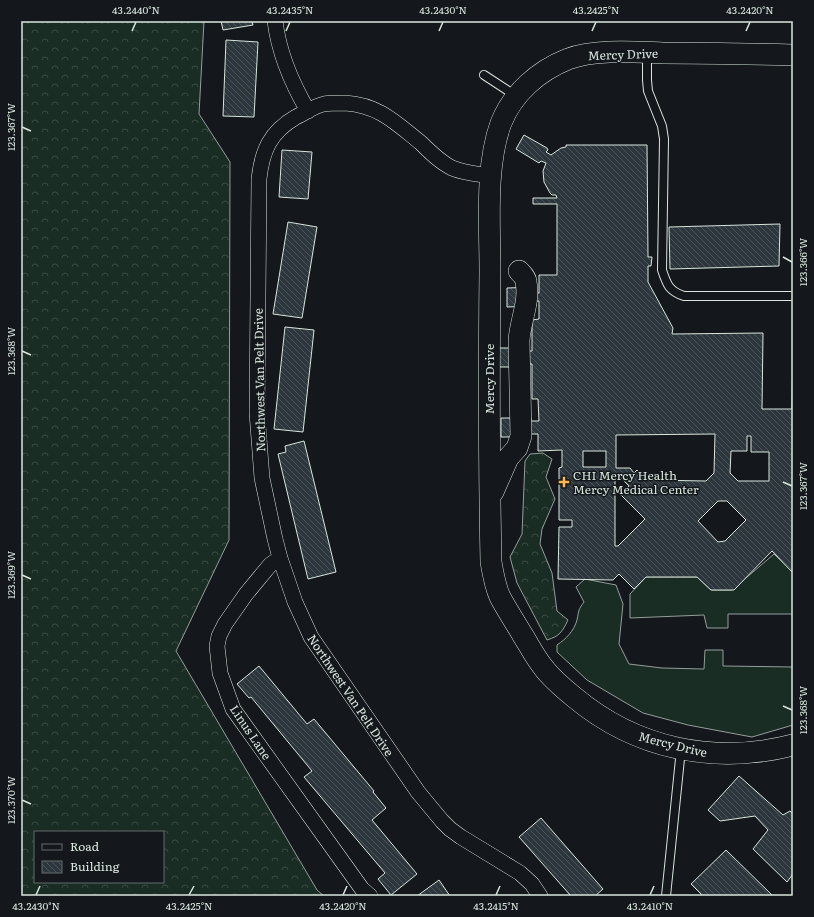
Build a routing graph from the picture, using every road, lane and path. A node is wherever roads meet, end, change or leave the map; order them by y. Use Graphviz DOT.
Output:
graph roads {
  1 [pos="275,21"];
  2 [pos="647,52"];
  3 [pos="793,55"];
  4 [pos="484,75"];
  5 [pos="516,96"];
  6 [pos="308,111"];
  7 [pos="490,176"];
  8 [pos="519,272"];
  9 [pos="793,296"];
  10 [pos="490,500"];
  11 [pos="280,558"];
  12 [pos="793,745"];
  13 [pos="681,748"];
  14 [pos="370,896"];
  15 [pos="540,896"];
  16 [pos="666,896"];
  1 -- 6 [label="street"];
  2 -- 3 [label="street, Mercy Drive"];
  2 -- 5 [label="street, Mercy Drive"];
  2 -- 9 [label="lane"];
  4 -- 5 [label="lane"];
  5 -- 7 [label="street, Mercy Drive"];
  6 -- 7 [label="street, Northwest Van Pelt Drive"];
  6 -- 11 [label="street, Northwest Van Pelt Drive"];
  7 -- 10 [label="street, Mercy Drive"];
  8 -- 10 [label="street"];
  10 -- 13 [label="street, Mercy Drive"];
  11 -- 14 [label="street, Linus Lane"];
  11 -- 15 [label="street, Northwest Van Pelt Drive"];
  12 -- 13 [label="street, Mercy Drive"];
  13 -- 16 [label="lane"];
}
